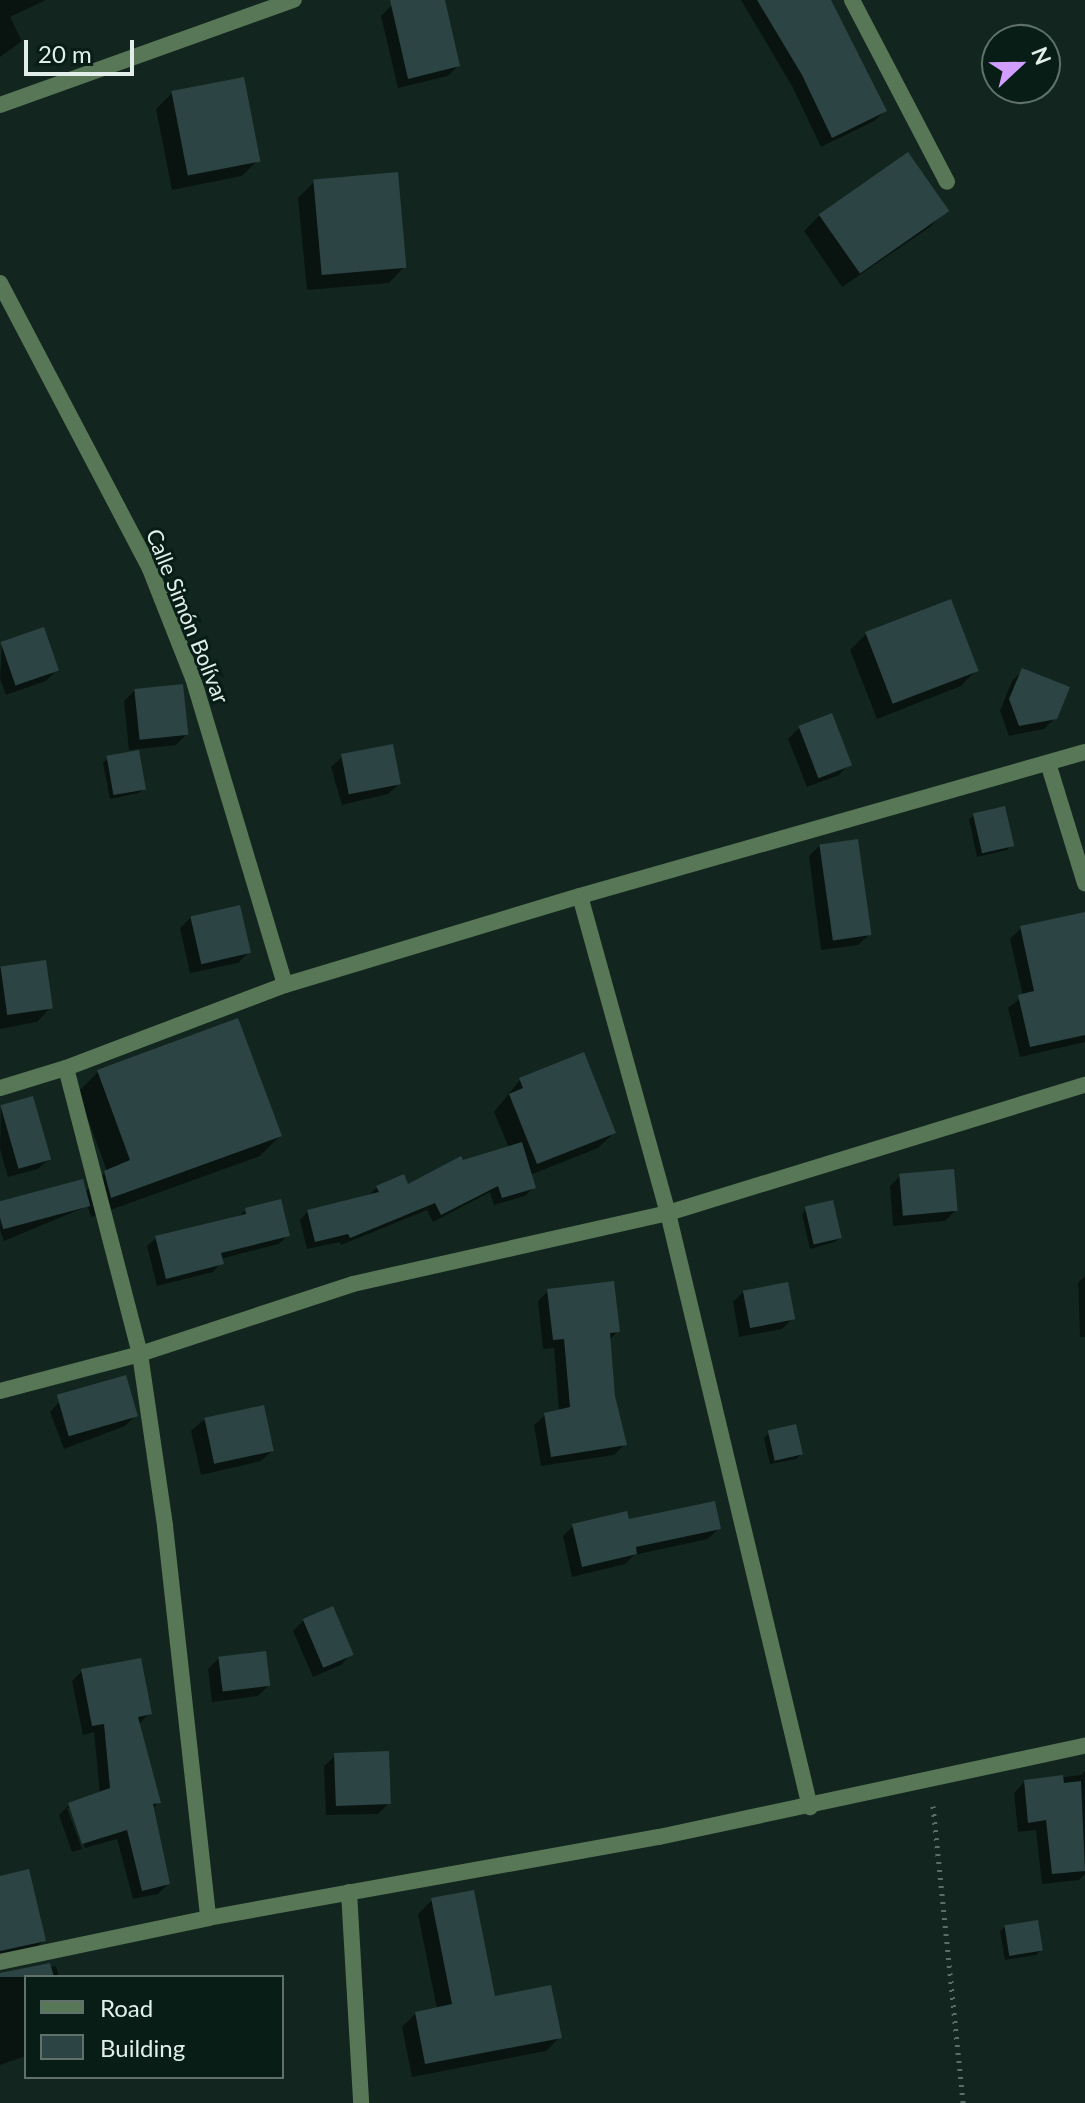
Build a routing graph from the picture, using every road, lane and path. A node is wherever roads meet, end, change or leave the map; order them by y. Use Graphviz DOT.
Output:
graph roads {
  1 [pos="294,0"];
  2 [pos="852,0"];
  3 [pos="0,105"];
  4 [pos="947,182"];
  5 [pos="0,283"];
  6 [pos="1085,752"];
  7 [pos="1048,763"];
  8 [pos="1085,883"];
  9 [pos="580,896"];
  10 [pos="285,985"];
  11 [pos="66,1068"];
  12 [pos="1085,1085"];
  13 [pos="0,1088"];
  14 [pos="668,1213"];
  15 [pos="140,1354"];
  16 [pos="0,1391"];
  17 [pos="1085,1746"];
  18 [pos="930,1781"];
  19 [pos="810,1807"];
  20 [pos="349,1892"];
  21 [pos="208,1918"];
  22 [pos="0,1962"];
  23 [pos="361,2103"];
  24 [pos="963,2103"];
  1 -- 3 [label="street"];
  2 -- 4 [label="street"];
  5 -- 10 [label="street, Calle Simón Bolívar"];
  6 -- 7 [label="street"];
  7 -- 8 [label="street"];
  7 -- 9 [label="street"];
  9 -- 10 [label="street"];
  9 -- 14 [label="street"];
  10 -- 11 [label="street"];
  11 -- 13 [label="street"];
  11 -- 15 [label="street"];
  12 -- 14 [label="street"];
  14 -- 15 [label="street"];
  14 -- 19 [label="street"];
  15 -- 16 [label="street"];
  15 -- 21 [label="street"];
  17 -- 18 [label="street"];
  18 -- 19 [label="street"];
  18 -- 24 [label="path"];
  19 -- 20 [label="street"];
  20 -- 21 [label="street"];
  20 -- 23 [label="street"];
  21 -- 22 [label="street"];
}
